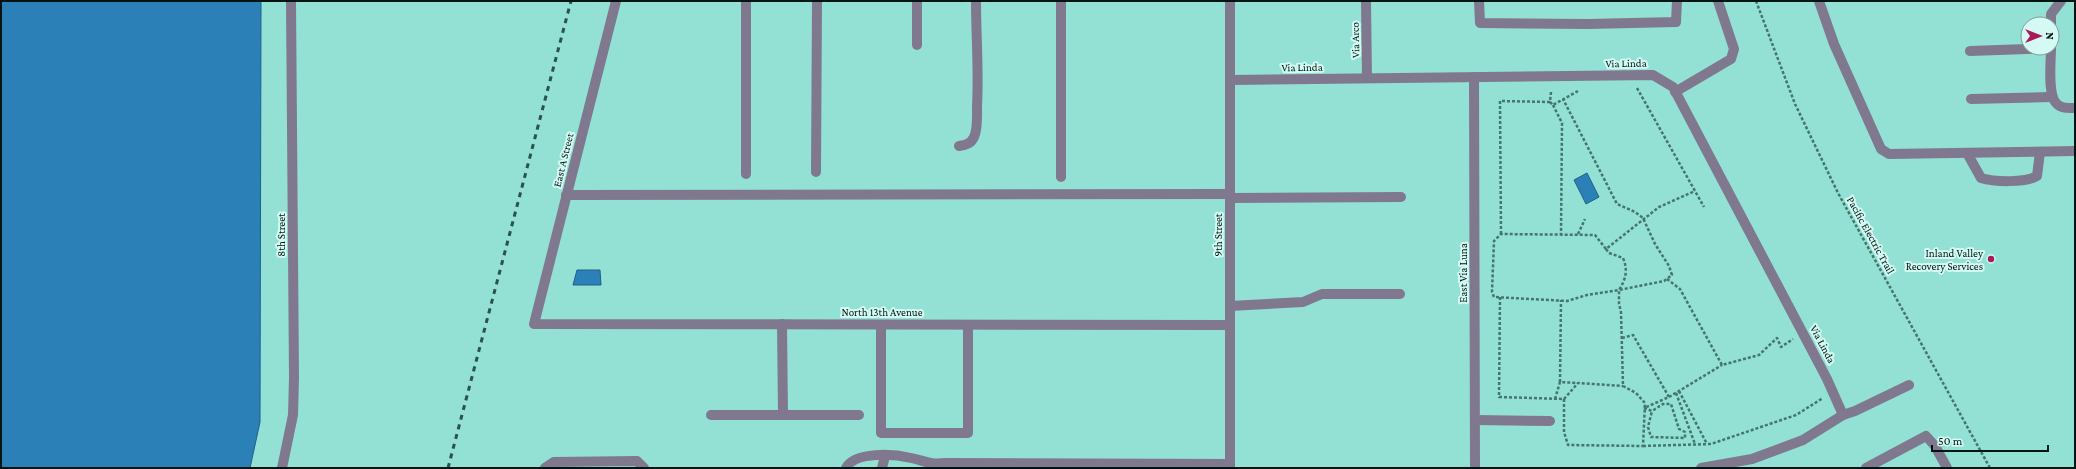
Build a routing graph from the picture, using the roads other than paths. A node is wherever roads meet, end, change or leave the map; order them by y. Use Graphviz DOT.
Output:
graph roads {
  1 [pos="291,1"];
  2 [pos="616,1"];
  3 [pos="746,1"];
  4 [pos="817,1"];
  5 [pos="917,1"];
  6 [pos="976,1"];
  7 [pos="1061,1"];
  8 [pos="1230,1"];
  9 [pos="1366,1"];
  10 [pos="1479,1"];
  11 [pos="1677,1"];
  12 [pos="1718,1"];
  13 [pos="1819,1"];
  14 [pos="2061,1"];
  15 [pos="2051,16"];
  16 [pos="917,45"];
  17 [pos="2020,49"];
  18 [pos="1970,51"];
  19 [pos="2051,56"];
  20 [pos="1474,77"];
  21 [pos="1367,78"];
  22 [pos="1230,80"];
  23 [pos="1675,92"];
  24 [pos="2051,97"];
  25 [pos="1971,99"];
  26 [pos="2075,108"];
  27 [pos="959,146"];
  28 [pos="2075,151"];
  29 [pos="2040,152"];
  30 [pos="1967,153"];
  31 [pos="816,172"];
  32 [pos="746,174"];
  33 [pos="1062,177"];
  34 [pos="566,195"];
  35 [pos="1230,196"];
  36 [pos="1402,196"];
  37 [pos="1400,294"];
  38 [pos="1230,306"];
  39 [pos="534,324"];
  40 [pos="782,324"];
  41 [pos="881,325"];
  42 [pos="968,325"];
  43 [pos="1230,325"];
  44 [pos="1909,386"];
  45 [pos="711,415"];
  46 [pos="783,415"];
  47 [pos="859,415"];
  48 [pos="1843,415"];
  49 [pos="1476,420"];
  50 [pos="1550,421"];
  51 [pos="885,456"];
  52 [pos="931,466"];
  53 [pos="1230,466"];
  54 [pos="282,468"];
  55 [pos="545,468"];
  56 [pos="644,468"];
  57 [pos="846,468"];
  58 [pos="882,468"];
  59 [pos="1475,468"];
  60 [pos="1701,468"];
  61 [pos="1866,468"];
  62 [pos="1947,468"];
  1 -- 54 [label="street, 8th Street"];
  2 -- 34 [label="street, East A Street"];
  3 -- 32 [label="street"];
  4 -- 31 [label="street"];
  5 -- 16 [label="street"];
  6 -- 27 [label="street"];
  7 -- 33 [label="street"];
  8 -- 22 [label="street, 9th Street"];
  9 -- 21 [label="street, Via Arco"];
  10 -- 11 [label="street"];
  12 -- 23 [label="street"];
  13 -- 30 [label="street"];
  14 -- 15 [label="street"];
  17 -- 18 [label="street"];
  19 -- 24 [label="street"];
  20 -- 21 [label="street, Via Linda"];
  20 -- 23 [label="street, Via Linda"];
  20 -- 49 [label="street, East Via Luna"];
  21 -- 22 [label="street, Via Linda"];
  22 -- 35 [label="street, 9th Street"];
  23 -- 48 [label="street, Via Linda"];
  24 -- 25 [label="street"];
  24 -- 26 [label="street"];
  28 -- 29 [label="street"];
  29 -- 30 [label="street"];
  29 -- 30 [label="street"];
  34 -- 35 [label="street"];
  34 -- 39 [label="street, East A Street"];
  35 -- 36 [label="street"];
  35 -- 38 [label="street, 9th Street"];
  37 -- 38 [label="street"];
  38 -- 43 [label="street, 9th Street"];
  39 -- 40 [label="street, North 13th Avenue"];
  40 -- 41 [label="street, North 13th Avenue"];
  40 -- 46 [label="street"];
  41 -- 42 [label="street, North 13th Avenue"];
  41 -- 42 [label="street"];
  42 -- 43 [label="street, North 13th Avenue"];
  43 -- 53 [label="street, 9th Street"];
  44 -- 48 [label="street"];
  45 -- 46 [label="street"];
  46 -- 47 [label="street"];
  48 -- 60 [label="street"];
  49 -- 50 [label="street"];
  49 -- 59 [label="street, East Via Luna"];
  51 -- 52 [label="street"];
  51 -- 57 [label="street"];
  51 -- 58 [label="street"];
  52 -- 53 [label="street"];
  55 -- 56 [label="street"];
  61 -- 62 [label="street"];
}
